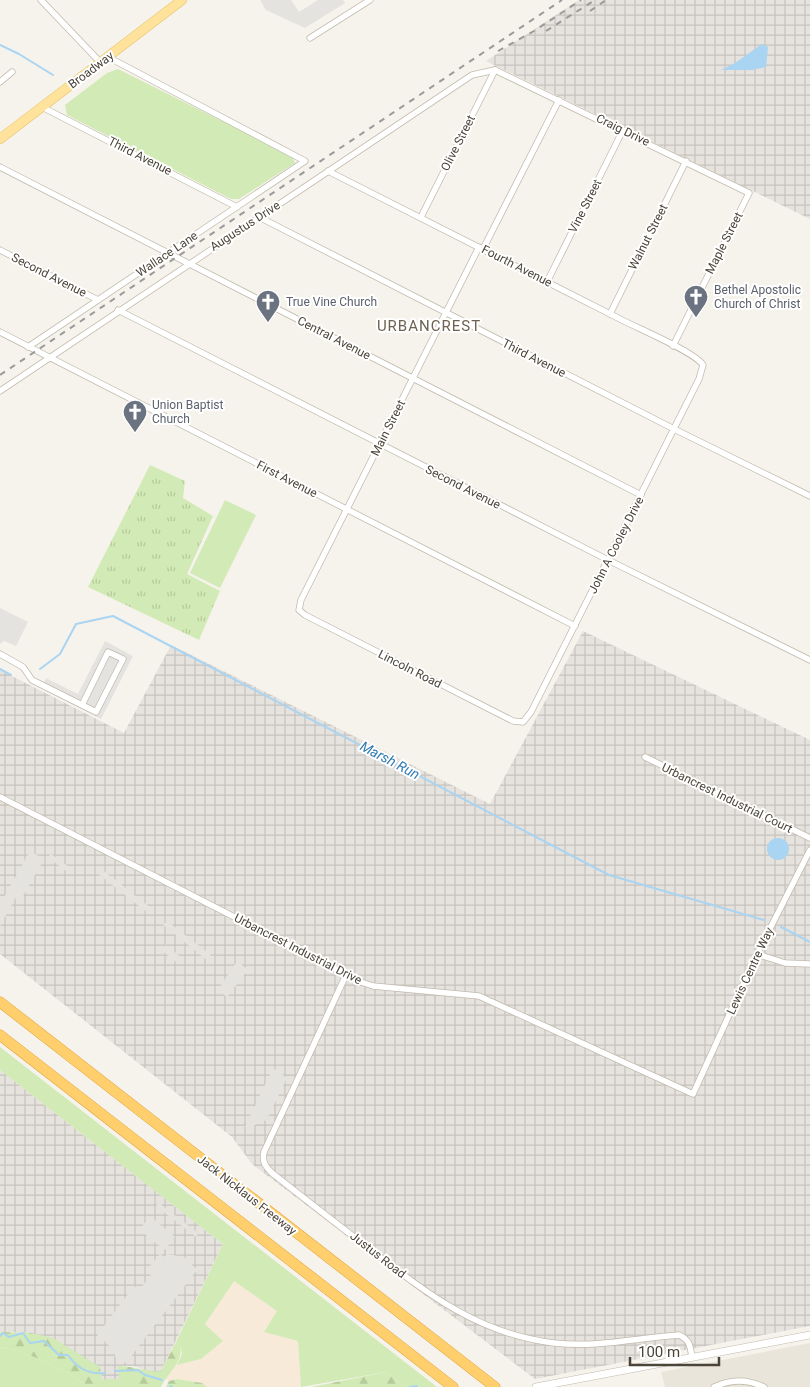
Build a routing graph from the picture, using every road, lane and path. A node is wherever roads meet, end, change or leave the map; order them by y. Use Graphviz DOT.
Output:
graph roads {
  1 [pos="41,0"];
  2 [pos="182,0"];
  3 [pos="370,0"];
  4 [pos="310,38"];
  5 [pos="104,60"];
  6 [pos="495,70"];
  7 [pos="12,72"];
  8 [pos="0,82"];
  9 [pos="559,100"];
  10 [pos="42,107"];
  11 [pos="623,130"];
  12 [pos="0,139"];
  13 [pos="686,161"];
  14 [pos="0,167"];
  15 [pos="328,171"];
  16 [pos="749,194"];
  17 [pos="237,207"];
  18 [pos="259,217"];
  19 [pos="421,217"];
  20 [pos="481,248"];
  21 [pos="0,250"];
  22 [pos="168,254"];
  23 [pos="188,264"];
  24 [pos="546,282"];
  25 [pos="98,300"];
  26 [pos="118,310"];
  27 [pos="446,313"];
  28 [pos="610,314"];
  29 [pos="0,332"];
  30 [pos="673,346"];
  31 [pos="28,347"];
  32 [pos="50,358"];
  33 [pos="703,365"];
  34 [pos="412,378"];
  35 [pos="0,391"];
  36 [pos="674,429"];
  37 [pos="380,444"];
  38 [pos="641,495"];
  39 [pos="810,496"];
  40 [pos="346,509"];
  41 [pos="608,560"];
  42 [pos="299,610"];
  43 [pos="575,626"];
  44 [pos="0,654"];
  45 [pos="810,660"];
  46 [pos="82,705"];
  47 [pos="523,722"];
  48 [pos="645,757"];
  49 [pos="0,797"];
  50 [pos="810,838"];
  51 [pos="810,850"];
  52 [pos="757,954"];
  53 [pos="810,964"];
  54 [pos="346,975"];
  55 [pos="0,1002"];
  56 [pos="0,1035"];
  57 [pos="693,1094"];
  58 [pos="810,1335"];
  59 [pos="692,1357"];
  60 [pos="539,1386"];
  61 [pos="453,1387"];
  62 [pos="495,1387"];
  63 [pos="714,1387"];
  64 [pos="764,1387"];
  1 -- 5 [label="street"];
  2 -- 5 [label="main road, Broadway"];
  3 -- 4 [label="street"];
  5 -- 10 [label="main road, Broadway"];
  5 -- 17 [label="street, Wallace Lane"];
  6 -- 9 [label="street, Craig Drive"];
  6 -- 15 [label="street, Augustus Drive"];
  6 -- 19 [label="street, Olive Street"];
  7 -- 8 [label="street"];
  9 -- 11 [label="street, Craig Drive"];
  9 -- 20 [label="street, Main Street"];
  10 -- 12 [label="main road, Broadway"];
  10 -- 17 [label="street, Third Avenue"];
  11 -- 13 [label="street, Craig Drive"];
  11 -- 24 [label="street, Vine Street"];
  13 -- 16 [label="street, Craig Drive"];
  13 -- 28 [label="street, Walnut Street"];
  14 -- 22 [label="street, Central Avenue"];
  15 -- 18 [label="street, Augustus Drive"];
  15 -- 19 [label="street, Fourth Avenue"];
  16 -- 30 [label="street, Maple Street"];
  17 -- 22 [label="street, Wallace Lane"];
  18 -- 23 [label="street, Augustus Drive"];
  18 -- 27 [label="street, Third Avenue"];
  19 -- 20 [label="street, Fourth Avenue"];
  20 -- 24 [label="street, Fourth Avenue"];
  20 -- 27 [label="street, Main Street"];
  21 -- 25 [label="street, Second Avenue"];
  22 -- 23 [label="street, Central Avenue"];
  22 -- 25 [label="street, Wallace Lane"];
  23 -- 26 [label="street, Augustus Drive"];
  23 -- 34 [label="street, Central Avenue"];
  24 -- 28 [label="street, Fourth Avenue"];
  25 -- 31 [label="street, Wallace Lane"];
  26 -- 32 [label="street, Augustus Drive"];
  26 -- 37 [label="street, Second Avenue"];
  27 -- 34 [label="street, Main Street"];
  27 -- 36 [label="street, Third Avenue"];
  28 -- 30 [label="street, Fourth Avenue"];
  29 -- 31 [label="street, First Avenue"];
  30 -- 33 [label="street, Fourth Avenue"];
  31 -- 32 [label="street, First Avenue"];
  32 -- 35 [label="street, Augustus Drive"];
  32 -- 40 [label="street, First Avenue"];
  33 -- 36 [label="street, John A Cooley Drive"];
  34 -- 37 [label="street, Main Street"];
  34 -- 38 [label="street, Central Avenue"];
  36 -- 38 [label="street, John A Cooley Drive"];
  36 -- 39 [label="street, Third Avenue"];
  37 -- 40 [label="street, Main Street"];
  37 -- 41 [label="street, Second Avenue"];
  38 -- 41 [label="street, John A Cooley Drive"];
  40 -- 42 [label="street, Main Street"];
  40 -- 43 [label="street, First Avenue"];
  41 -- 43 [label="street, John A Cooley Drive"];
  41 -- 45 [label="street, Second Avenue"];
  42 -- 47 [label="street, Lincoln Road"];
  43 -- 47 [label="street, John A Cooley Drive"];
  44 -- 46 [label="street"];
  46 -- 46 [label="street"];
  48 -- 50 [label="street, Urbancrest Industrial Court"];
  49 -- 54 [label="street, Urbancrest Industrial Drive"];
  51 -- 52 [label="street, Lewis Centre Way"];
  52 -- 53 [label="street"];
  52 -- 57 [label="street, Lewis Centre Way"];
  54 -- 57 [label="street, Urbancrest Industrial Drive"];
  54 -- 59 [label="street, Justus Road"];
  55 -- 62 [label="highway, Jack Nicklaus Freeway"];
  56 -- 61 [label="highway, Jack Nicklaus Freeway"];
  58 -- 59 [label="street"];
  59 -- 60 [label="street"];
  63 -- 64 [label="street"];
}
